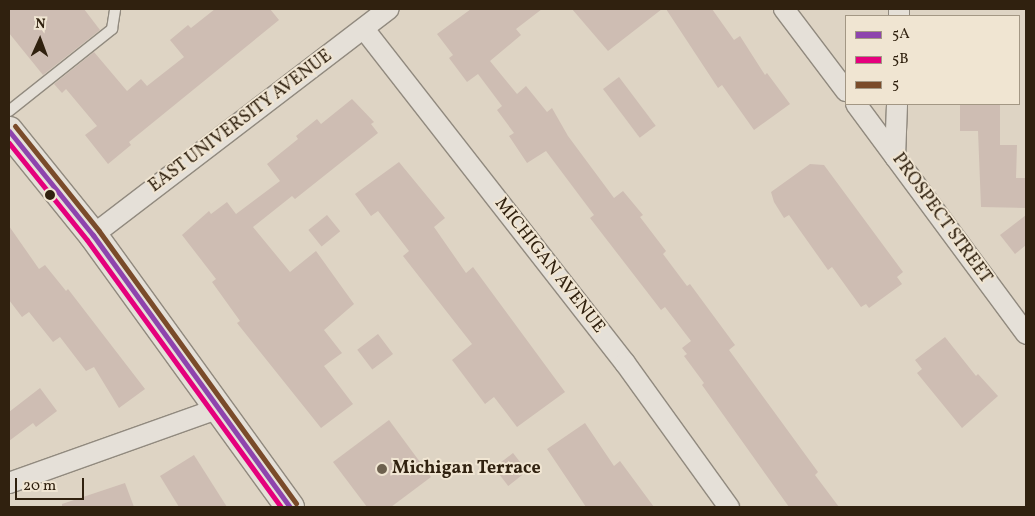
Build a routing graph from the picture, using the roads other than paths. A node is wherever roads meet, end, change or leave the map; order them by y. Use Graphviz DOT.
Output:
graph roads {
  1 [pos="115,9"];
  2 [pos="389,9"];
  3 [pos="784,9"];
  4 [pos="364,29"];
  5 [pos="845,90"];
  6 [pos="857,105"];
  7 [pos="897,105"];
  8 [pos="9,111"];
  9 [pos="9,131"];
  10 [pos="895,157"];
  11 [pos="93,235"];
  12 [pos="1026,334"];
  13 [pos="217,409"];
  14 [pos="9,484"];
  15 [pos="290,507"];
  16 [pos="729,507"];
  1 -- 8 [label="lane"];
  2 -- 4 [label="street, EAST UNIVERSITY AVENUE"];
  3 -- 5 [label="street"];
  4 -- 11 [label="street, EAST UNIVERSITY AVENUE"];
  4 -- 16 [label="street, MICHIGAN AVENUE"];
  6 -- 10 [label="street, PROSPECT STREET"];
  7 -- 10 [label="street"];
  9 -- 11 [label="main road"];
  10 -- 12 [label="street, PROSPECT STREET"];
  11 -- 13 [label="main road"];
  13 -- 14 [label="street"];
  13 -- 15 [label="main road"];
}
